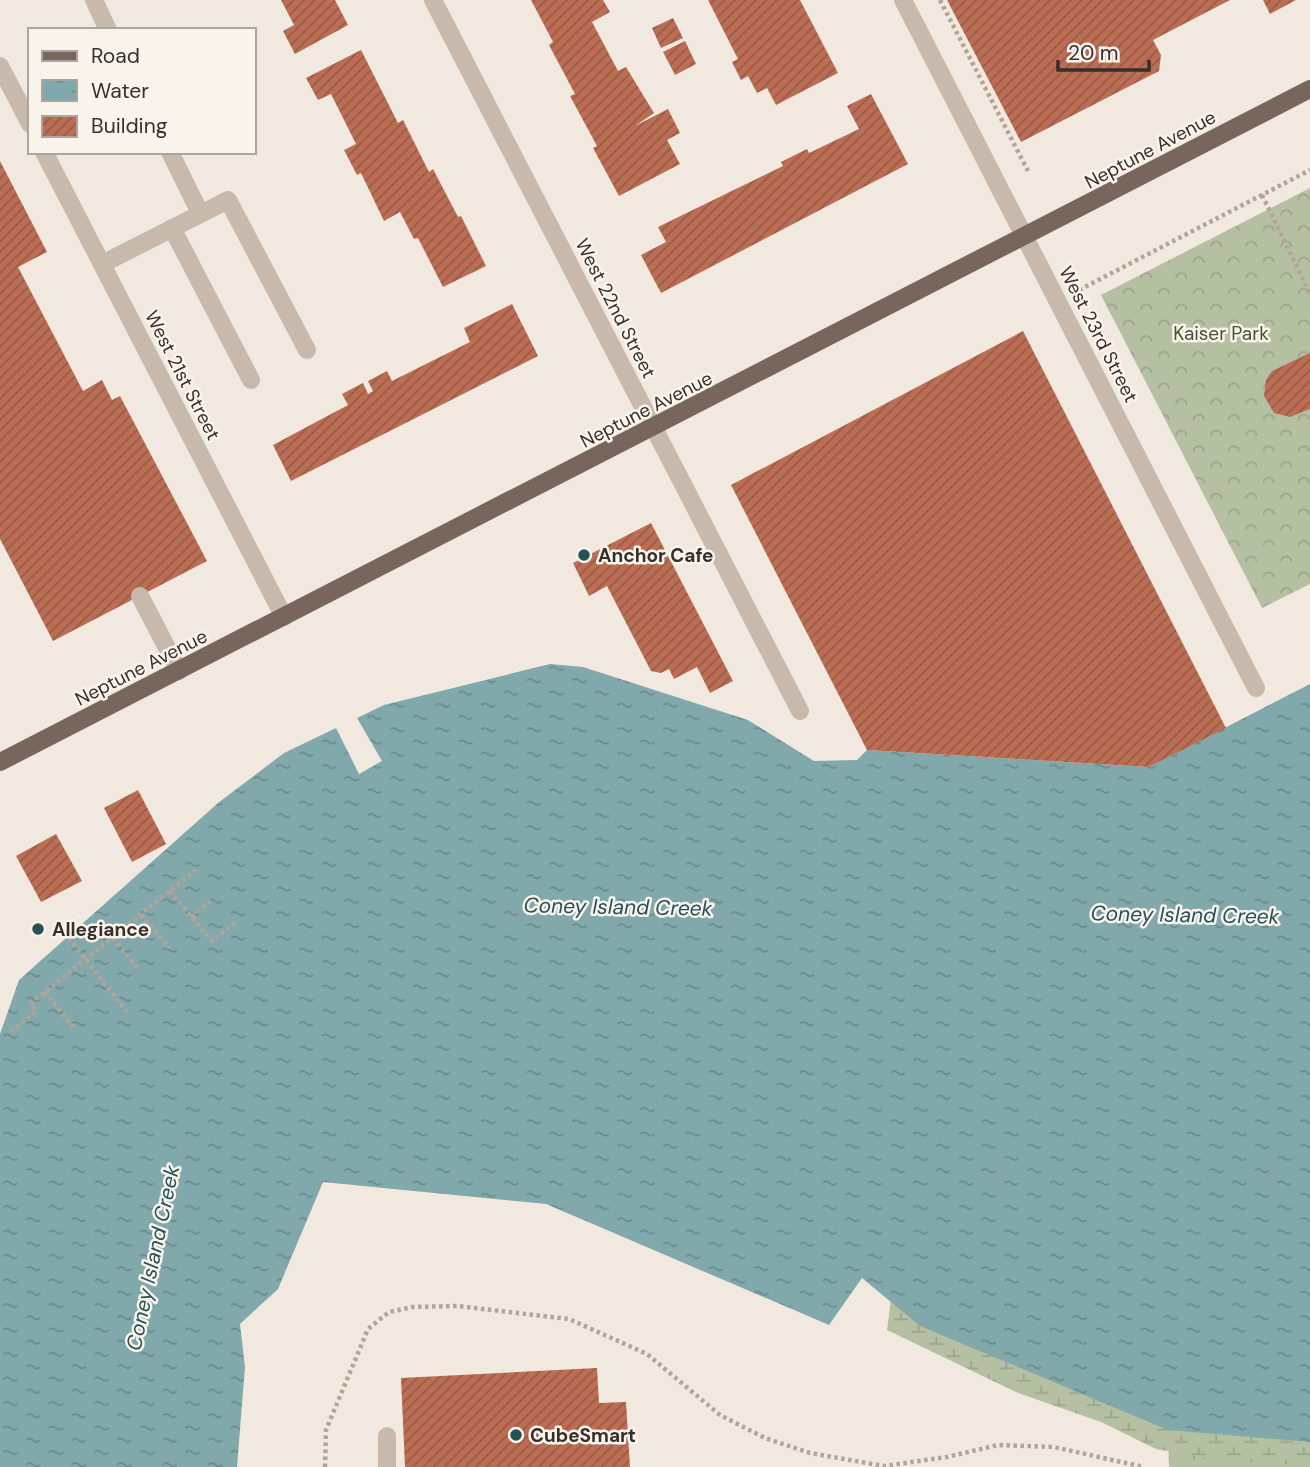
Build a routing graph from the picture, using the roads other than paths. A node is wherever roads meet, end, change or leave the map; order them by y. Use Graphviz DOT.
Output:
graph roads {
  1 [pos="94,0"];
  2 [pos="433,0"];
  3 [pos="904,0"];
  4 [pos="107,28"];
  5 [pos="0,66"];
  6 [pos="1310,89"];
  7 [pos="28,120"];
  8 [pos="45,154"];
  9 [pos="171,154"];
  10 [pos="200,214"];
  11 [pos="173,228"];
  12 [pos="1026,237"];
  13 [pos="102,264"];
  14 [pos="307,351"];
  15 [pos="251,380"];
  16 [pos="654,428"];
  17 [pos="140,596"];
  18 [pos="284,617"];
  19 [pos="179,671"];
  20 [pos="1256,688"];
  21 [pos="800,711"];
  22 [pos="0,762"];
  23 [pos="387,1436"];
  24 [pos="387,1467"];
  1 -- 4 [label="street"];
  2 -- 16 [label="street, West 22nd Street"];
  3 -- 12 [label="street, West 23rd Street"];
  5 -- 7 [label="street"];
  6 -- 12 [label="main road, Neptune Avenue"];
  8 -- 13 [label="street, West 21st Street"];
  9 -- 10 [label="street"];
  10 -- 11 [label="street"];
  10 -- 14 [label="street"];
  11 -- 13 [label="street"];
  11 -- 15 [label="street"];
  12 -- 16 [label="main road, Neptune Avenue"];
  12 -- 20 [label="street, West 23rd Street"];
  13 -- 18 [label="street, West 21st Street"];
  16 -- 18 [label="main road, Neptune Avenue"];
  16 -- 21 [label="street, West 22nd Street"];
  17 -- 19 [label="street"];
  18 -- 19 [label="main road, Neptune Avenue"];
  19 -- 22 [label="main road, Neptune Avenue"];
  23 -- 24 [label="street"];
}
